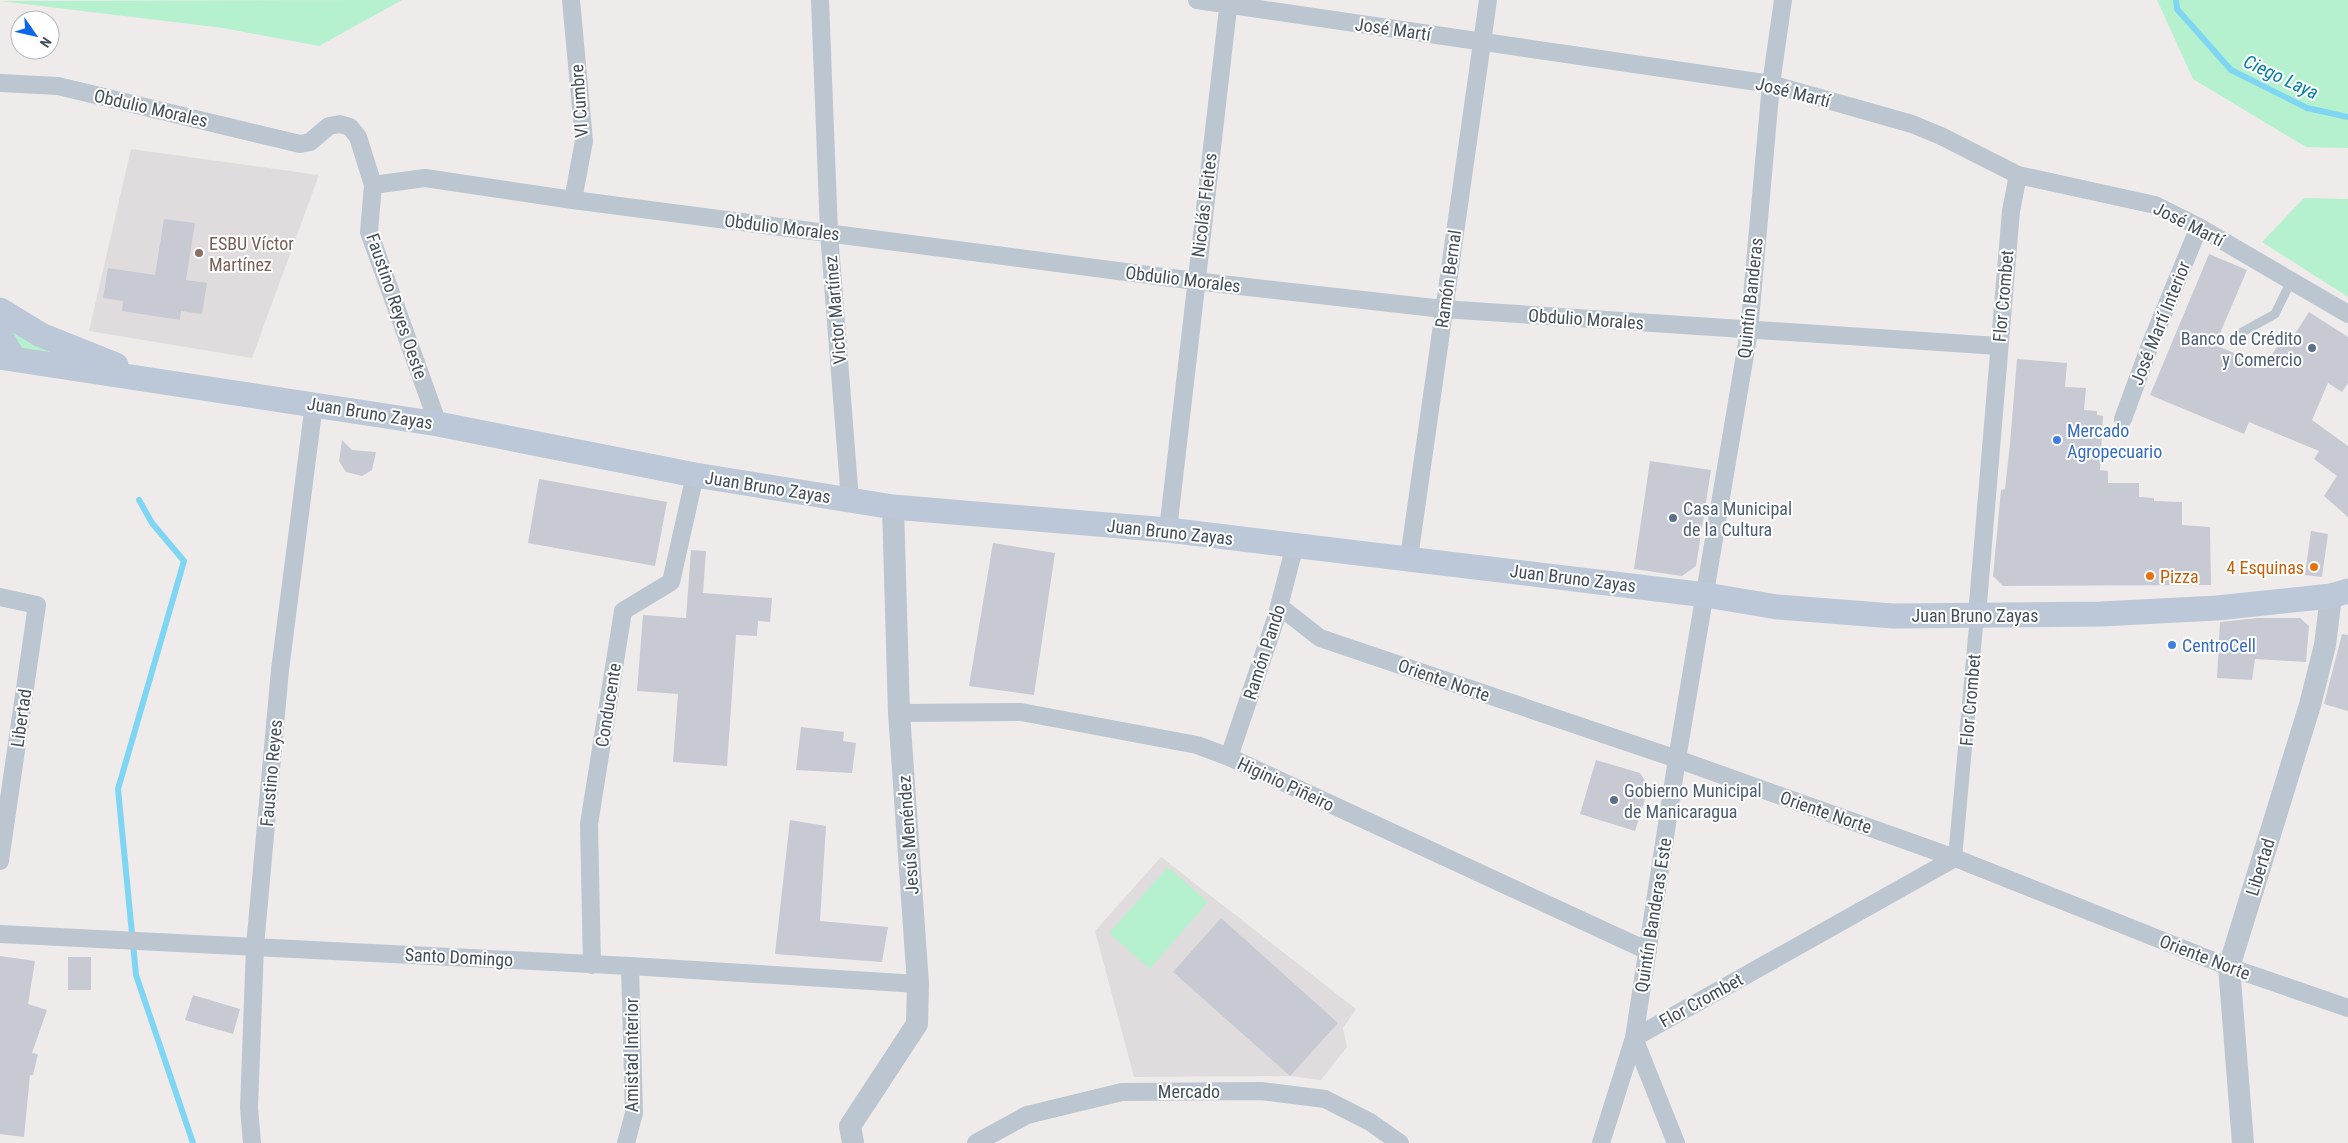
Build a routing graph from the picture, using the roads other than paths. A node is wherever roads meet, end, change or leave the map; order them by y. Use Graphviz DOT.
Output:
graph roads {
  1 [pos="571,0"];
  2 [pos="820,0"];
  3 [pos="1197,0"];
  4 [pos="1488,0"];
  5 [pos="1783,0"];
  6 [pos="1229,2"];
  7 [pos="1481,42"];
  8 [pos="0,83"];
  9 [pos="1771,84"];
  10 [pos="300,144"];
  11 [pos="2018,175"];
  12 [pos="373,186"];
  13 [pos="573,200"];
  14 [pos="2200,227"];
  15 [pos="828,233"];
  16 [pos="1196,281"];
  17 [pos="2291,281"];
  18 [pos="1444,309"];
  19 [pos="0,310"];
  20 [pos="2348,314"];
  21 [pos="1749,331"];
  22 [pos="0,335"];
  23 [pos="2237,336"];
  24 [pos="1998,346"];
  25 [pos="7,358"];
  26 [pos="158,381"];
  27 [pos="314,404"];
  28 [pos="2122,419"];
  29 [pos="438,424"];
  30 [pos="695,475"];
  31 [pos="850,500"];
  32 [pos="893,507"];
  33 [pos="1168,530"];
  34 [pos="1294,545"];
  35 [pos="1409,558"];
  36 [pos="2340,594"];
  37 [pos="1706,595"];
  38 [pos="0,597"];
  39 [pos="1279,606"];
  40 [pos="1978,615"];
  41 [pos="899,713"];
  42 [pos="1229,757"];
  43 [pos="1677,759"];
  44 [pos="1955,858"];
  45 [pos="0,861"];
  46 [pos="0,934"];
  47 [pos="255,946"];
  48 [pos="1648,951"];
  49 [pos="592,965"];
  50 [pos="630,966"];
  51 [pos="2229,967"];
  52 [pos="918,984"];
  53 [pos="2348,1008"];
  54 [pos="1634,1038"];
  55 [pos="252,1143"];
  56 [pos="626,1143"];
  57 [pos="854,1143"];
  58 [pos="976,1143"];
  59 [pos="1400,1143"];
  60 [pos="1601,1143"];
  61 [pos="1676,1143"];
  62 [pos="2243,1143"];
  1 -- 13 [label="street, VI Cumbre"];
  2 -- 15 [label="street, Victor Martínez"];
  3 -- 6 [label="street, José Martí"];
  4 -- 7 [label="street, Ramón Bernal"];
  5 -- 9 [label="street, Quintín Banderas"];
  6 -- 7 [label="street, José Martí"];
  6 -- 16 [label="street, Nicolás Fleites"];
  7 -- 9 [label="street, José Martí"];
  7 -- 18 [label="street, Ramón Bernal"];
  8 -- 10 [label="street, Obdulio Morales"];
  9 -- 11 [label="street, José Martí"];
  9 -- 21 [label="street, Quintín Banderas"];
  10 -- 12 [label="street, Faustino Reyes Oeste"];
  11 -- 14 [label="street, José Martí"];
  11 -- 24 [label="street, Flor Crombet"];
  12 -- 13 [label="street, Obdulio Morales"];
  12 -- 29 [label="street, Faustino Reyes Oeste"];
  13 -- 15 [label="street, Obdulio Morales"];
  14 -- 17 [label="street, José Martí"];
  14 -- 28 [label="street, José Martí Interior"];
  15 -- 16 [label="street, Obdulio Morales"];
  15 -- 31 [label="street, Victor Martínez"];
  16 -- 18 [label="street, Obdulio Morales"];
  16 -- 33 [label="street, Nicolás Fleites"];
  17 -- 20 [label="street, José Martí"];
  17 -- 23 [label="lane"];
  18 -- 21 [label="street, Obdulio Morales"];
  18 -- 35 [label="street, Ramón Bernal"];
  19 -- 26 [label="main road"];
  21 -- 24 [label="street, Obdulio Morales"];
  21 -- 37 [label="street, Quintín Banderas"];
  22 -- 25 [label="main road"];
  24 -- 40 [label="street, Flor Crombet"];
  25 -- 26 [label="main road, Juan Bruno Zayas"];
  26 -- 27 [label="main road, Juan Bruno Zayas"];
  27 -- 29 [label="main road, Juan Bruno Zayas"];
  27 -- 47 [label="street, Faustino Reyes"];
  29 -- 30 [label="main road, Juan Bruno Zayas"];
  30 -- 31 [label="main road, Juan Bruno Zayas"];
  30 -- 49 [label="street, Conducente"];
  31 -- 32 [label="main road, Juan Bruno Zayas"];
  32 -- 33 [label="main road, Juan Bruno Zayas"];
  32 -- 41 [label="street, Jesús Menéndez"];
  33 -- 34 [label="main road, Juan Bruno Zayas"];
  34 -- 35 [label="main road, Juan Bruno Zayas"];
  34 -- 39 [label="street, Ramón Pando"];
  35 -- 37 [label="main road, Juan Bruno Zayas"];
  36 -- 40 [label="main road, Juan Bruno Zayas"];
  36 -- 51 [label="street, Libertad"];
  37 -- 40 [label="main road, Juan Bruno Zayas"];
  37 -- 43 [label="street, Quintín Banderas Este"];
  38 -- 45 [label="street, Libertad"];
  39 -- 42 [label="street, Ramón Pando"];
  39 -- 43 [label="street, Oriente Norte"];
  40 -- 44 [label="street, Flor Crombet"];
  41 -- 42 [label="street, Higinio Piñeiro"];
  41 -- 52 [label="street, Jesús Menéndez"];
  42 -- 48 [label="street, Higinio Piñeiro"];
  43 -- 44 [label="street, Oriente Norte"];
  43 -- 48 [label="street, Quintín Banderas Este"];
  44 -- 51 [label="street, Oriente Norte"];
  44 -- 54 [label="street, Flor Crombet"];
  46 -- 47 [label="street, Santo Domingo"];
  47 -- 49 [label="street, Santo Domingo"];
  47 -- 55 [label="street, Faustino Reyes"];
  48 -- 54 [label="street, Quintín Banderas Este"];
  49 -- 50 [label="street, Santo Domingo"];
  50 -- 52 [label="street, Santo Domingo"];
  50 -- 56 [label="street, Amistad Interior"];
  51 -- 53 [label="street, Oriente Norte"];
  51 -- 62 [label="street, Libertad"];
  52 -- 57 [label="street, Jesús Menéndez"];
  54 -- 60 [label="street, Quintín Banderas Este"];
  54 -- 61 [label="street"];
  58 -- 59 [label="street, Mercado"];
}
